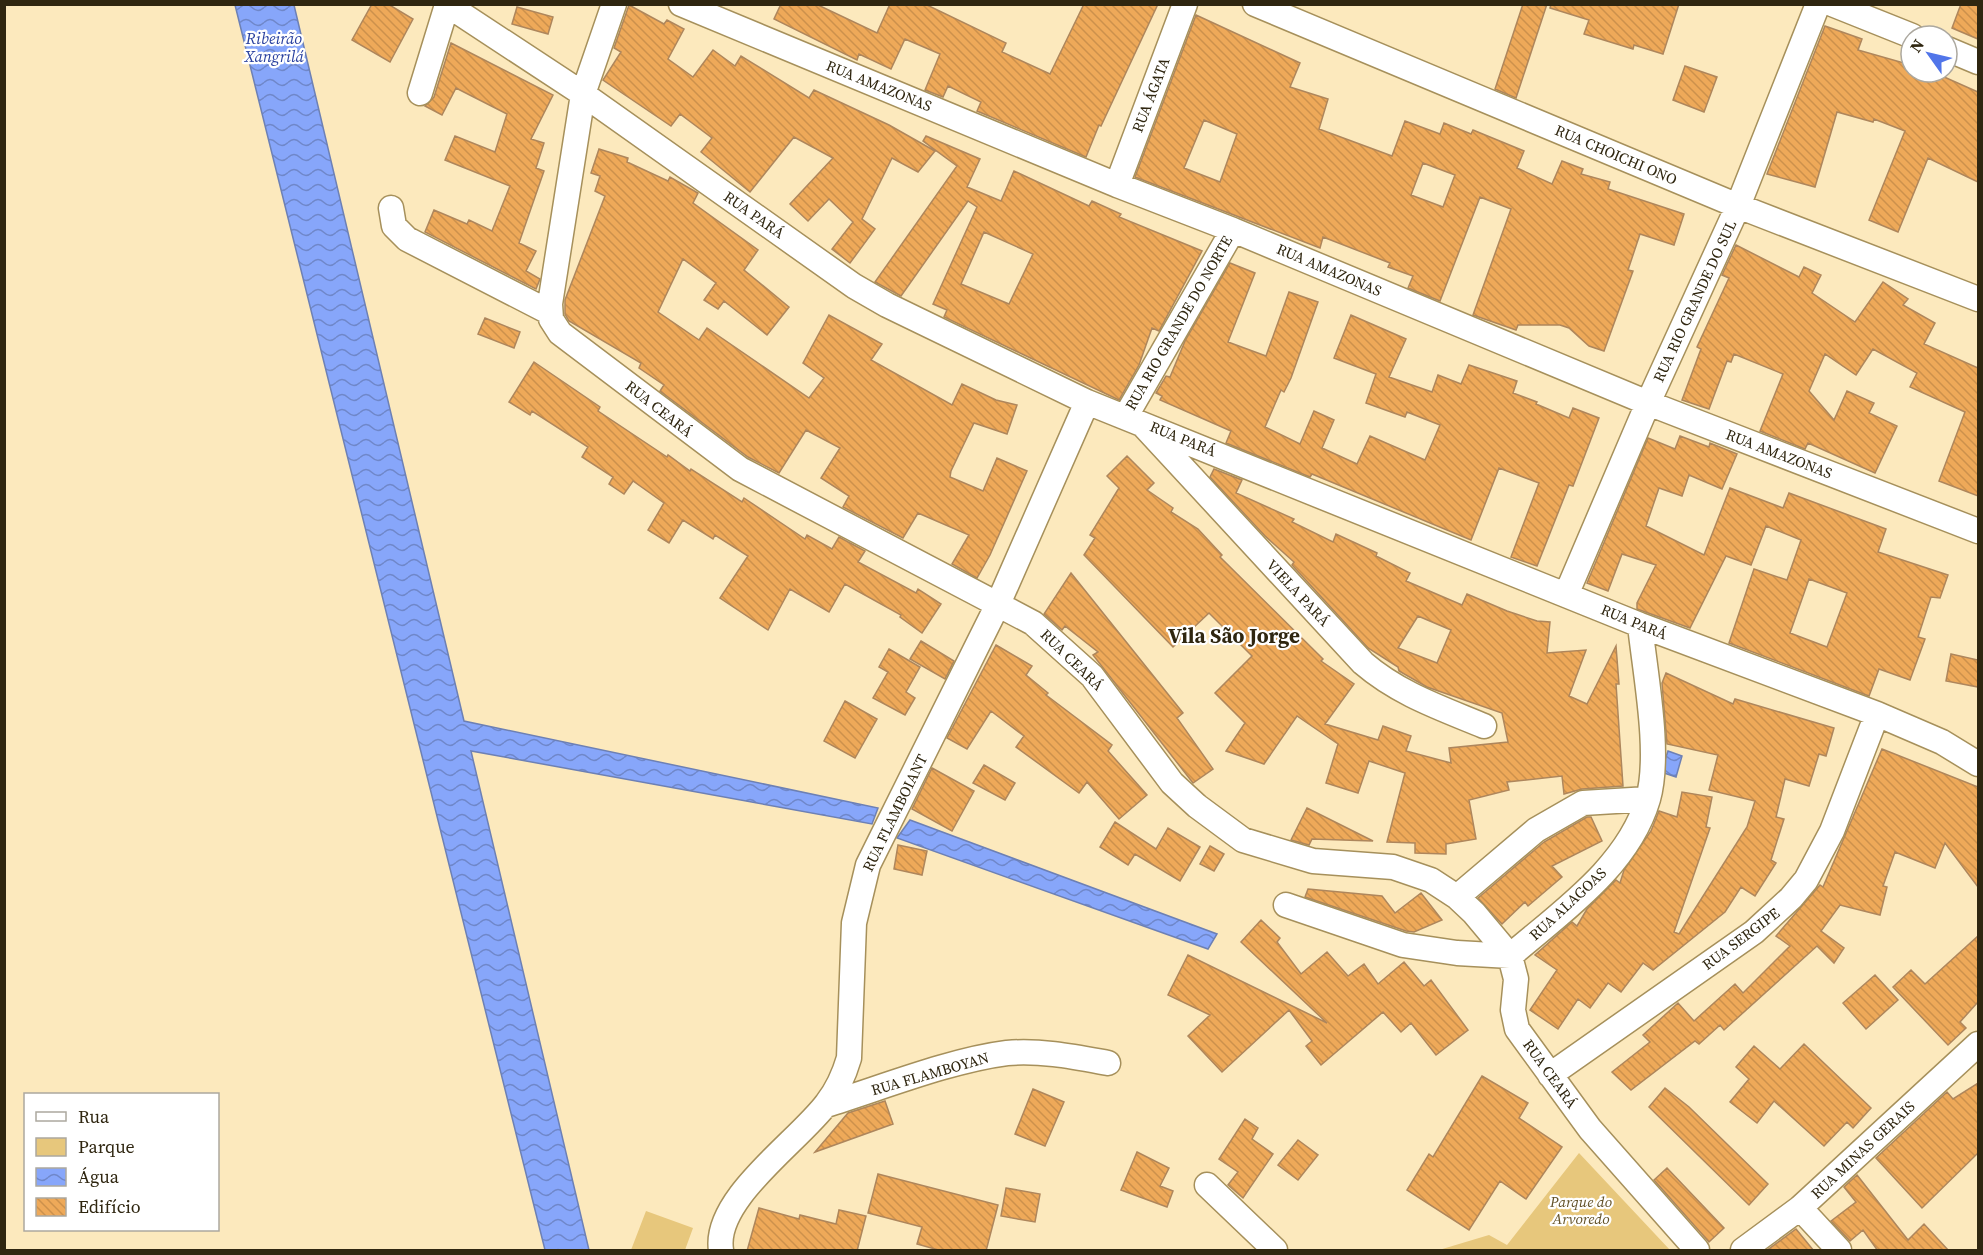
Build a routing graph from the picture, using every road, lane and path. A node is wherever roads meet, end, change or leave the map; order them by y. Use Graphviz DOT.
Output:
graph roads {
  1 [pos="614,4"];
  2 [pos="681,4"];
  3 [pos="1185,4"];
  4 [pos="1256,4"];
  5 [pos="1818,4"];
  6 [pos="1832,4"];
  7 [pos="447,5"];
  8 [pos="1899,31"];
  9 [pos="1959,55"];
  10 [pos="1978,62"];
  11 [pos="420,93"];
  12 [pos="583,94"];
  13 [pos="1117,185"];
  14 [pos="1738,206"];
  15 [pos="391,208"];
  16 [pos="1233,230"];
  17 [pos="1978,299"];
  18 [pos="549,312"];
  19 [pos="1087,402"];
  20 [pos="1648,403"];
  21 [pos="1133,419"];
  22 [pos="1978,531"];
  23 [pos="1566,595"];
  24 [pos="999,604"];
  25 [pos="1640,625"];
  26 [pos="1878,714"];
  27 [pos="1484,726"];
  28 [pos="1978,764"];
  29 [pos="1648,799"];
  30 [pos="1457,897"];
  31 [pos="1286,905"];
  32 [pos="1510,956"];
  33 [pos="1978,1044"];
  34 [pos="1108,1063"];
  35 [pos="1550,1075"];
  36 [pos="826,1106"];
  37 [pos="1207,1185"];
  38 [pos="1800,1208"];
  39 [pos="721,1251"];
  40 [pos="1275,1251"];
  41 [pos="1697,1251"];
  42 [pos="1743,1251"];
  43 [pos="1839,1251"];
  1 -- 12 [label="street"];
  2 -- 13 [label="street, RUA AMAZONAS"];
  3 -- 13 [label="street, RUA ÁGATA"];
  4 -- 14 [label="street, RUA CHOICHI ONO"];
  5 -- 14 [label="street, RUA RIO GRANDE DO SUL"];
  6 -- 8 [label="street"];
  7 -- 11 [label="street"];
  7 -- 12 [label="street, RUA PARÁ"];
  9 -- 10 [label="street"];
  12 -- 18 [label="street"];
  12 -- 19 [label="street, RUA PARÁ"];
  13 -- 16 [label="street, RUA AMAZONAS"];
  14 -- 17 [label="street, RUA CHOICHI ONO"];
  14 -- 20 [label="street, RUA RIO GRANDE DO SUL"];
  15 -- 18 [label="street"];
  16 -- 20 [label="street, RUA AMAZONAS"];
  16 -- 21 [label="street, RUA RIO GRANDE DO NORTE"];
  18 -- 24 [label="street, RUA CEARÁ"];
  19 -- 21 [label="street, RUA PARÁ"];
  19 -- 24 [label="street, RUA FLAMBOIANT"];
  20 -- 22 [label="street, RUA AMAZONAS"];
  20 -- 23 [label="street, RUA RIO GRANDE DO SUL"];
  21 -- 23 [label="street, RUA PARÁ"];
  21 -- 27 [label="street, VIELA PARÁ"];
  23 -- 25 [label="street, RUA PARÁ"];
  24 -- 30 [label="street, RUA CEARÁ"];
  24 -- 36 [label="street, RUA FLAMBOIANT"];
  25 -- 26 [label="street, RUA PARÁ"];
  25 -- 29 [label="street, RUA ALAGOAS"];
  26 -- 28 [label="street, RUA PARÁ"];
  26 -- 35 [label="street, RUA SERGIPE"];
  29 -- 30 [label="street"];
  29 -- 32 [label="street, RUA ALAGOAS"];
  30 -- 32 [label="street, RUA CEARÁ"];
  31 -- 32 [label="street"];
  32 -- 35 [label="street, RUA CEARÁ"];
  33 -- 38 [label="street, RUA MINAS GERAIS"];
  34 -- 36 [label="street, RUA FLAMBOYAN"];
  35 -- 41 [label="street, RUA CEARÁ"];
  36 -- 39 [label="street, RUA FLAMBOIANT"];
  37 -- 40 [label="street"];
  38 -- 42 [label="street, RUA MINAS GERAIS"];
  38 -- 43 [label="street"];
}
